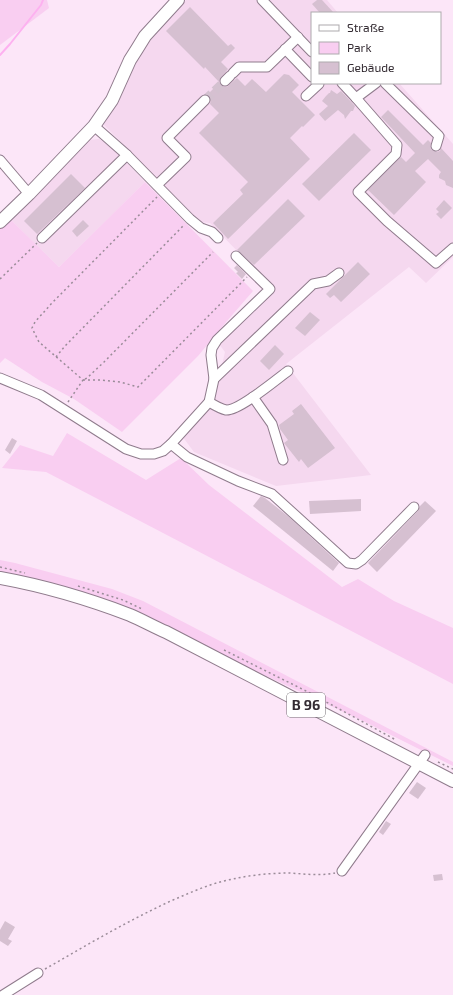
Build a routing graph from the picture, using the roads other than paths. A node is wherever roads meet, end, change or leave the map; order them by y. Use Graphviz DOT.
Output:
graph roads {
  1 [pos="178,0"];
  2 [pos="262,0"];
  3 [pos="298,37"];
  4 [pos="285,49"];
  5 [pos="311,51"];
  6 [pos="229,76"];
  7 [pos="311,76"];
  8 [pos="319,84"];
  9 [pos="343,84"];
  10 [pos="375,84"];
  11 [pos="386,84"];
  12 [pos="306,96"];
  13 [pos="356,98"];
  14 [pos="205,100"];
  15 [pos="94,126"];
  16 [pos="436,146"];
  17 [pos="127,155"];
  18 [pos="0,160"];
  19 [pos="157,185"];
  20 [pos="29,194"];
  21 [pos="0,222"];
  22 [pos="42,238"];
  23 [pos="218,238"];
  24 [pos="453,248"];
  25 [pos="236,256"];
  26 [pos="339,273"];
  27 [pos="288,371"];
  28 [pos="0,378"];
  29 [pos="214,379"];
  30 [pos="253,397"];
  31 [pos="209,402"];
  32 [pos="171,444"];
  33 [pos="283,460"];
  34 [pos="414,507"];
  35 [pos="0,578"];
  36 [pos="422,760"];
  37 [pos="453,781"];
  38 [pos="342,871"];
  39 [pos="38,973"];
  40 [pos="2,995"];
  1 -- 15 [label="main road"];
  2 -- 3 [label="street"];
  3 -- 4 [label="street"];
  3 -- 5 [label="street"];
  4 -- 6 [label="street"];
  4 -- 7 [label="street"];
  8 -- 12 [label="street"];
  9 -- 13 [label="street"];
  10 -- 13 [label="street"];
  11 -- 16 [label="street"];
  13 -- 24 [label="street"];
  14 -- 19 [label="street"];
  15 -- 17 [label="street"];
  15 -- 20 [label="main road"];
  17 -- 19 [label="street"];
  17 -- 22 [label="street"];
  18 -- 20 [label="street"];
  19 -- 23 [label="street"];
  20 -- 21 [label="main road"];
  25 -- 29 [label="street"];
  26 -- 29 [label="street"];
  27 -- 30 [label="street"];
  28 -- 32 [label="street"];
  29 -- 31 [label="street"];
  30 -- 31 [label="street"];
  30 -- 33 [label="street"];
  31 -- 32 [label="street"];
  32 -- 34 [label="street"];
  35 -- 36 [label="main road, B 96"];
  36 -- 37 [label="main road, B 96"];
  36 -- 38 [label="street"];
  39 -- 40 [label="street"];
}
